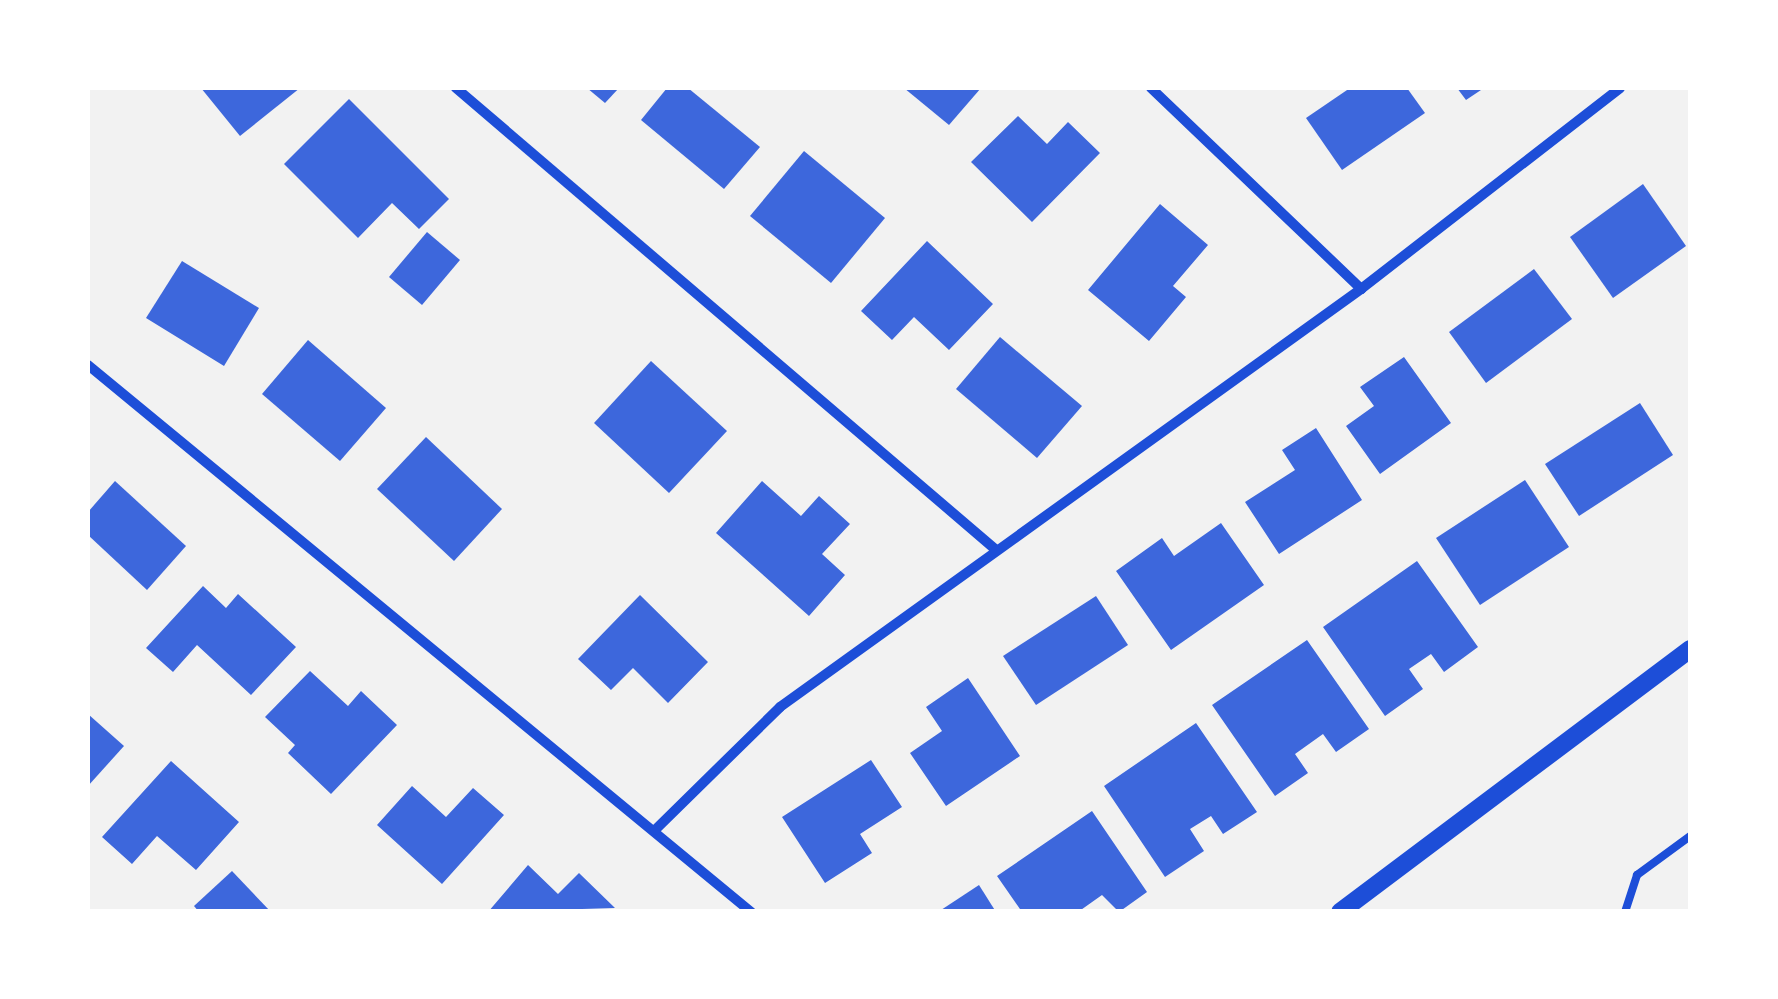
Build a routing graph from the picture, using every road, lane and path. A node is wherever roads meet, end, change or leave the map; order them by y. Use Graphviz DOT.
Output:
graph roads {
  1 [pos="456,88"];
  2 [pos="1151,88"];
  3 [pos="1620,88"];
  4 [pos="1361,289"];
  5 [pos="88,364"];
  6 [pos="996,549"];
  7 [pos="1690,650"];
  8 [pos="655,830"];
  9 [pos="1690,836"];
  10 [pos="751,912"];
  11 [pos="1340,912"];
  12 [pos="1625,912"];
  1 -- 6 [label="street"];
  2 -- 4 [label="street"];
  3 -- 4 [label="street"];
  4 -- 6 [label="street"];
  5 -- 8 [label="street"];
  6 -- 8 [label="street"];
  7 -- 11 [label="street"];
  8 -- 10 [label="street"];
  9 -- 12 [label="lane"];
}
